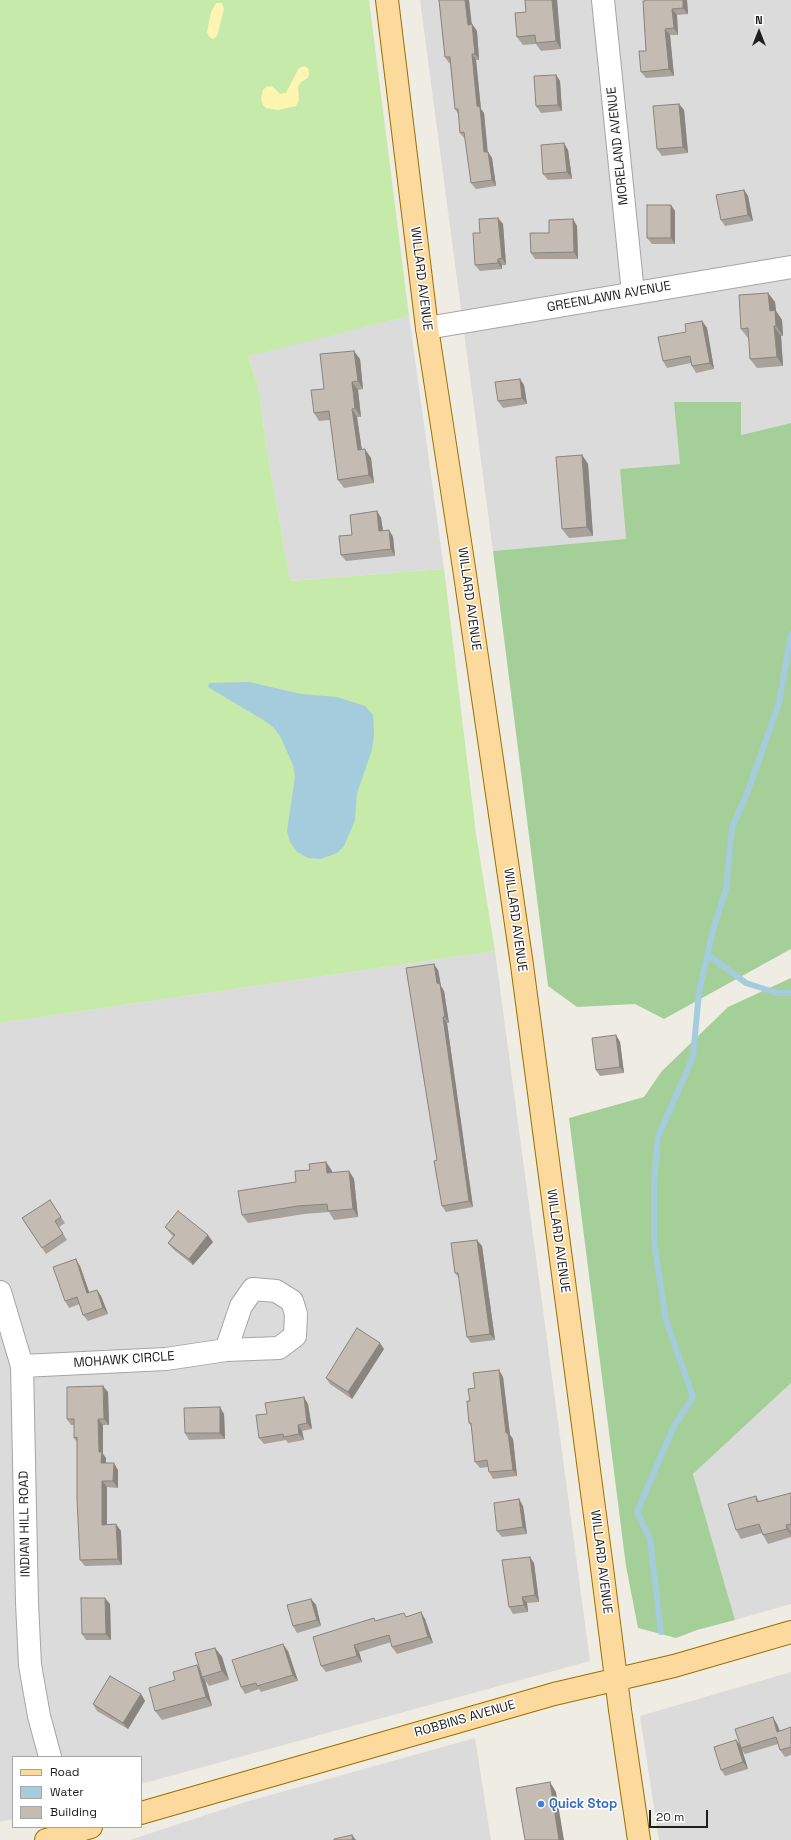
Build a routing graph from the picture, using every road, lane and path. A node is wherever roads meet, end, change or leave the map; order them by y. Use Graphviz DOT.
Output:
graph roads {
  1 [pos="387,0"];
  2 [pos="603,0"];
  3 [pos="791,267"];
  4 [pos="633,293"];
  5 [pos="427,328"];
  6 [pos="0,1292"];
  7 [pos="226,1350"];
  8 [pos="22,1366"];
  9 [pos="791,1632"];
  10 [pos="616,1680"];
  11 [pos="50,1756"];
  12 [pos="142,1813"];
  13 [pos="87,1828"];
  14 [pos="54,1836"];
  15 [pos="638,1840"];
  1 -- 5 [label="main road, WILLARD AVENUE"];
  2 -- 4 [label="street, MORELAND AVENUE"];
  3 -- 4 [label="street, GREENLAWN AVENUE"];
  4 -- 5 [label="street, GREENLAWN AVENUE"];
  5 -- 10 [label="main road, WILLARD AVENUE"];
  6 -- 8 [label="street, INDIAN HILL ROAD"];
  7 -- 8 [label="street, MOHAWK CIRCLE"];
  8 -- 11 [label="street, INDIAN HILL ROAD"];
  9 -- 10 [label="main road, ROBBINS AVENUE"];
  10 -- 12 [label="main road, ROBBINS AVENUE"];
  10 -- 15 [label="main road, WILLARD AVENUE"];
  13 -- 14 [label="main road"];
}
